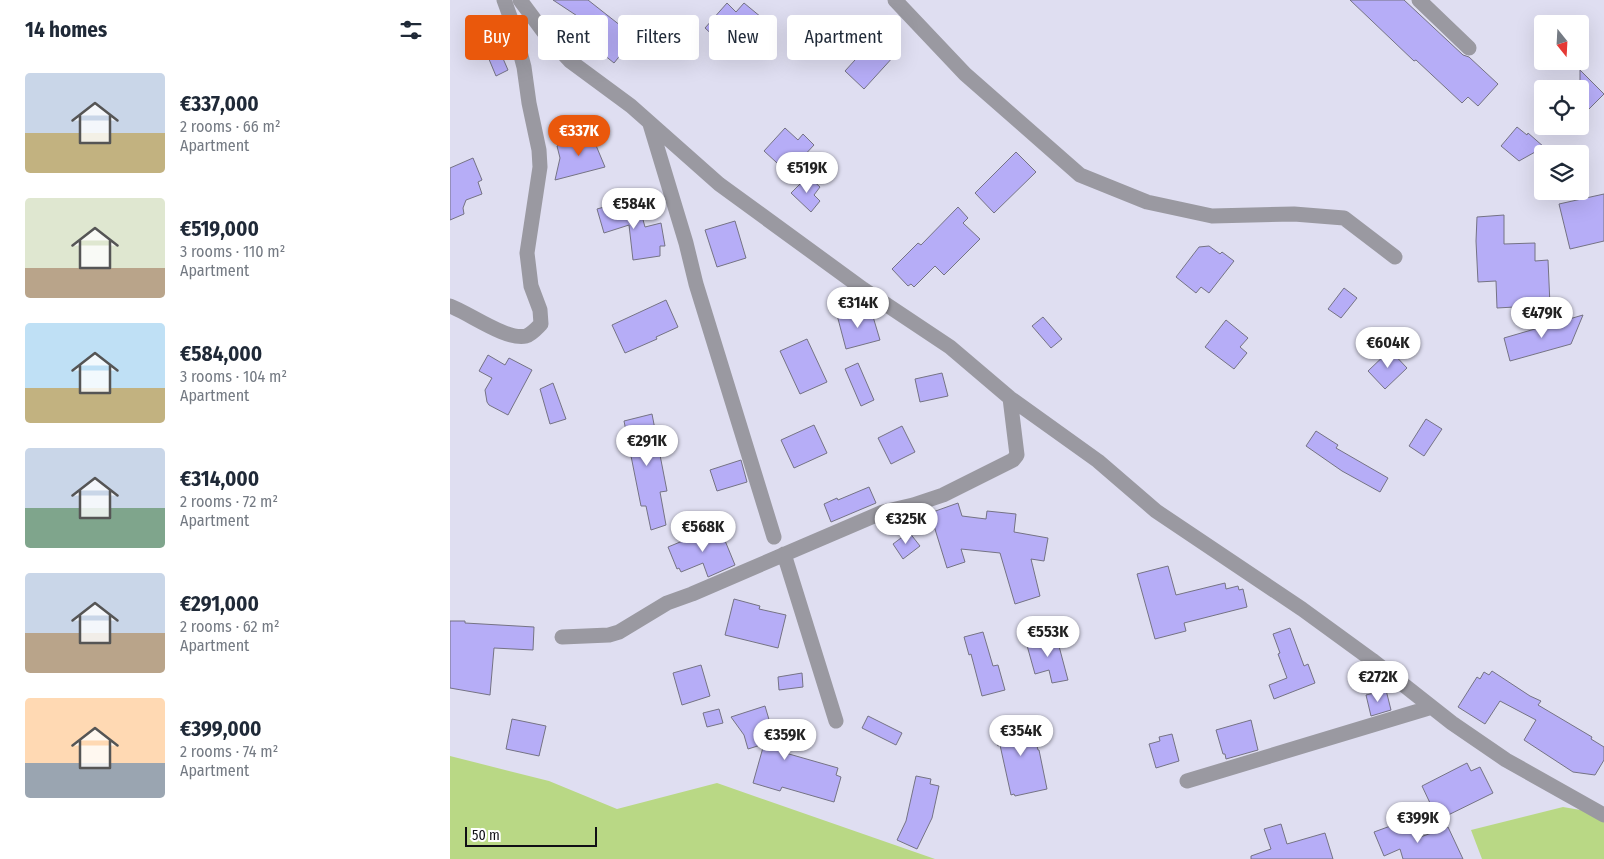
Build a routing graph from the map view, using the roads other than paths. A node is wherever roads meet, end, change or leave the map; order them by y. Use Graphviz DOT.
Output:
graph roads {
  1 [pos="504,0"];
  2 [pos="520,0"];
  3 [pos="896,0"];
  4 [pos="1419,0"];
  5 [pos="1469,48"];
  6 [pos="650,123"];
  7 [pos="1395,257"];
  8 [pos="450,306"];
  9 [pos="1010,398"];
  10 [pos="774,537"];
  11 [pos="784,554"];
  12 [pos="562,637"];
  13 [pos="1432,707"];
  14 [pos="836,720"];
  15 [pos="1187,781"];
  16 [pos="1604,815"];
  1 -- 8 [label="street"];
  2 -- 6 [label="street"];
  3 -- 7 [label="street"];
  4 -- 5 [label="street"];
  6 -- 9 [label="street"];
  6 -- 10 [label="street"];
  9 -- 11 [label="street"];
  9 -- 13 [label="street"];
  11 -- 12 [label="street"];
  11 -- 14 [label="street"];
  13 -- 15 [label="street"];
  13 -- 16 [label="street"];
}
